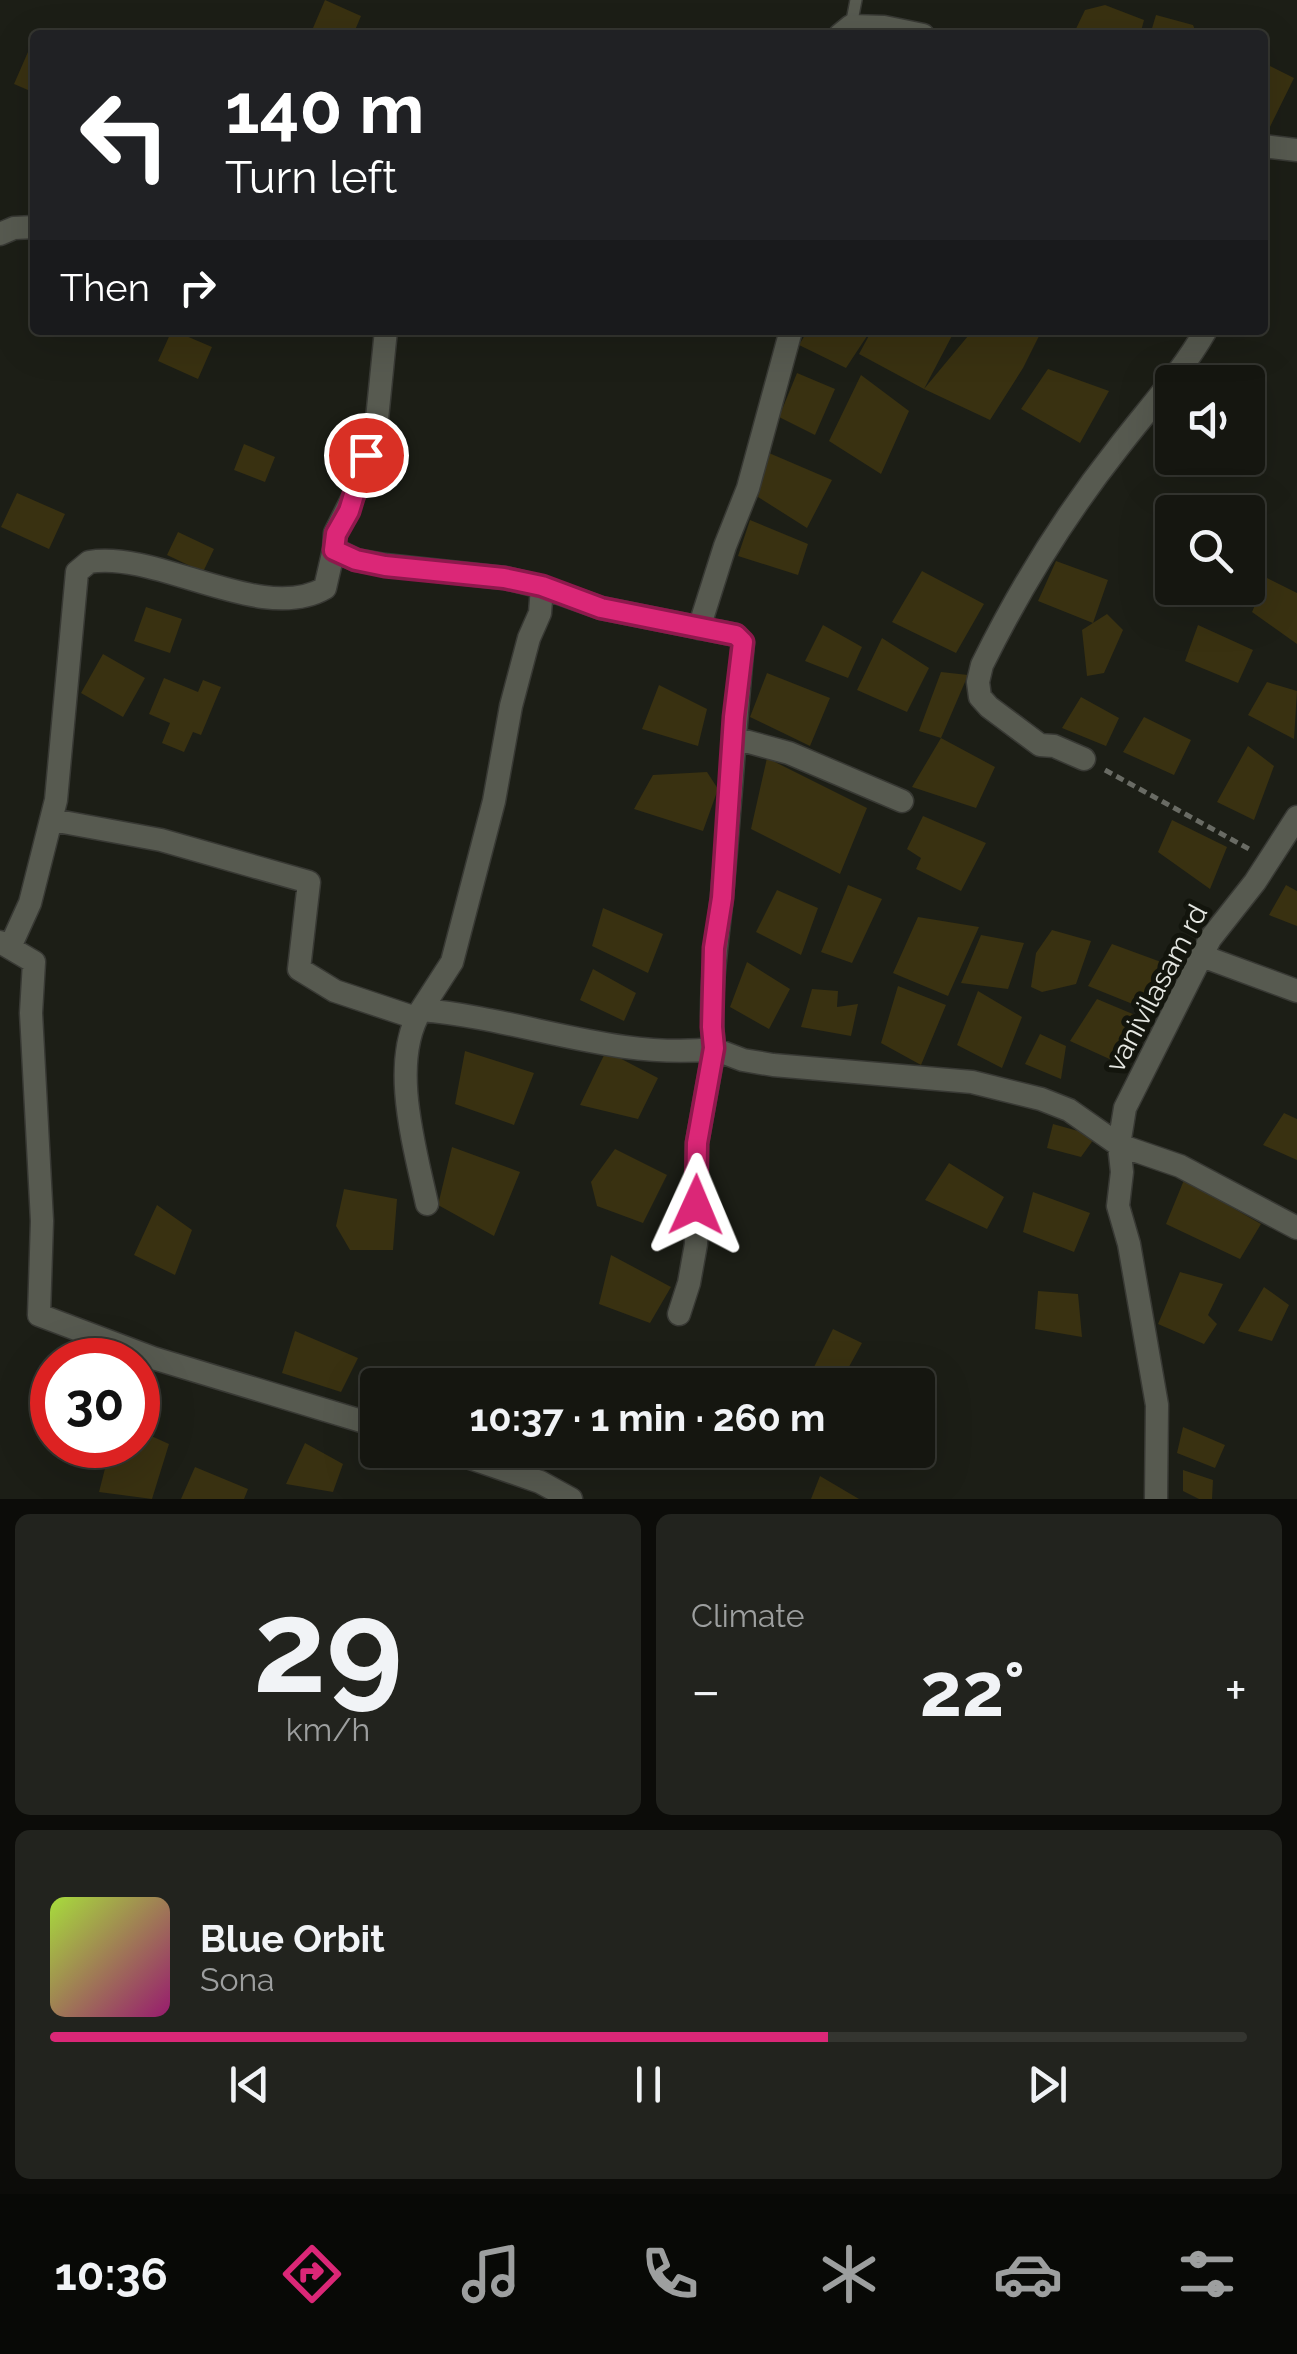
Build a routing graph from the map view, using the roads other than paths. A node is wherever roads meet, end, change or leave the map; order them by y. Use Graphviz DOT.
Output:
graph roads {
  1 [pos="856,0"];
  2 [pos="846,30"];
  3 [pos="898,30"];
  4 [pos="1268,147"];
  5 [pos="1297,150"];
  6 [pos="30,227"];
  7 [pos="0,234"];
  8 [pos="385,335"];
  9 [pos="789,335"];
  10 [pos="1203,335"];
  11 [pos="334,550"];
  12 [pos="542,586"];
  13 [pos="700,628"];
  14 [pos="734,738"];
  15 [pos="1084,759"];
  16 [pos="902,801"];
  17 [pos="1297,817"];
  18 [pos="52,820"];
  19 [pos="5,944"];
  20 [pos="1202,956"];
  21 [pos="1297,992"];
  22 [pos="419,1014"];
  23 [pos="714,1048"];
  24 [pos="1119,1145"];
  25 [pos="427,1204"];
  26 [pos="1297,1228"];
  27 [pos="679,1314"];
  28 [pos="360,1421"];
  29 [pos="499,1468"];
  30 [pos="571,1499"];
  31 [pos="1156,1499"];
  1 -- 2 [label="lane"];
  2 -- 3 [label="street"];
  4 -- 5 [label="street"];
  6 -- 7 [label="street"];
  8 -- 11 [label="street"];
  9 -- 13 [label="street"];
  10 -- 15 [label="street"];
  11 -- 12 [label="street"];
  11 -- 18 [label="street"];
  12 -- 13 [label="street"];
  12 -- 22 [label="street"];
  13 -- 14 [label="street"];
  14 -- 16 [label="street"];
  14 -- 23 [label="street"];
  17 -- 20 [label="street, vanivilasam rd"];
  18 -- 19 [label="street"];
  18 -- 22 [label="street"];
  19 -- 28 [label="street"];
  20 -- 21 [label="street"];
  20 -- 24 [label="street, vanivilasam rd"];
  22 -- 23 [label="street"];
  22 -- 25 [label="street"];
  23 -- 24 [label="street"];
  23 -- 27 [label="street"];
  24 -- 26 [label="street"];
  24 -- 31 [label="street, vanivilasam rd"];
  29 -- 30 [label="street"];
}
